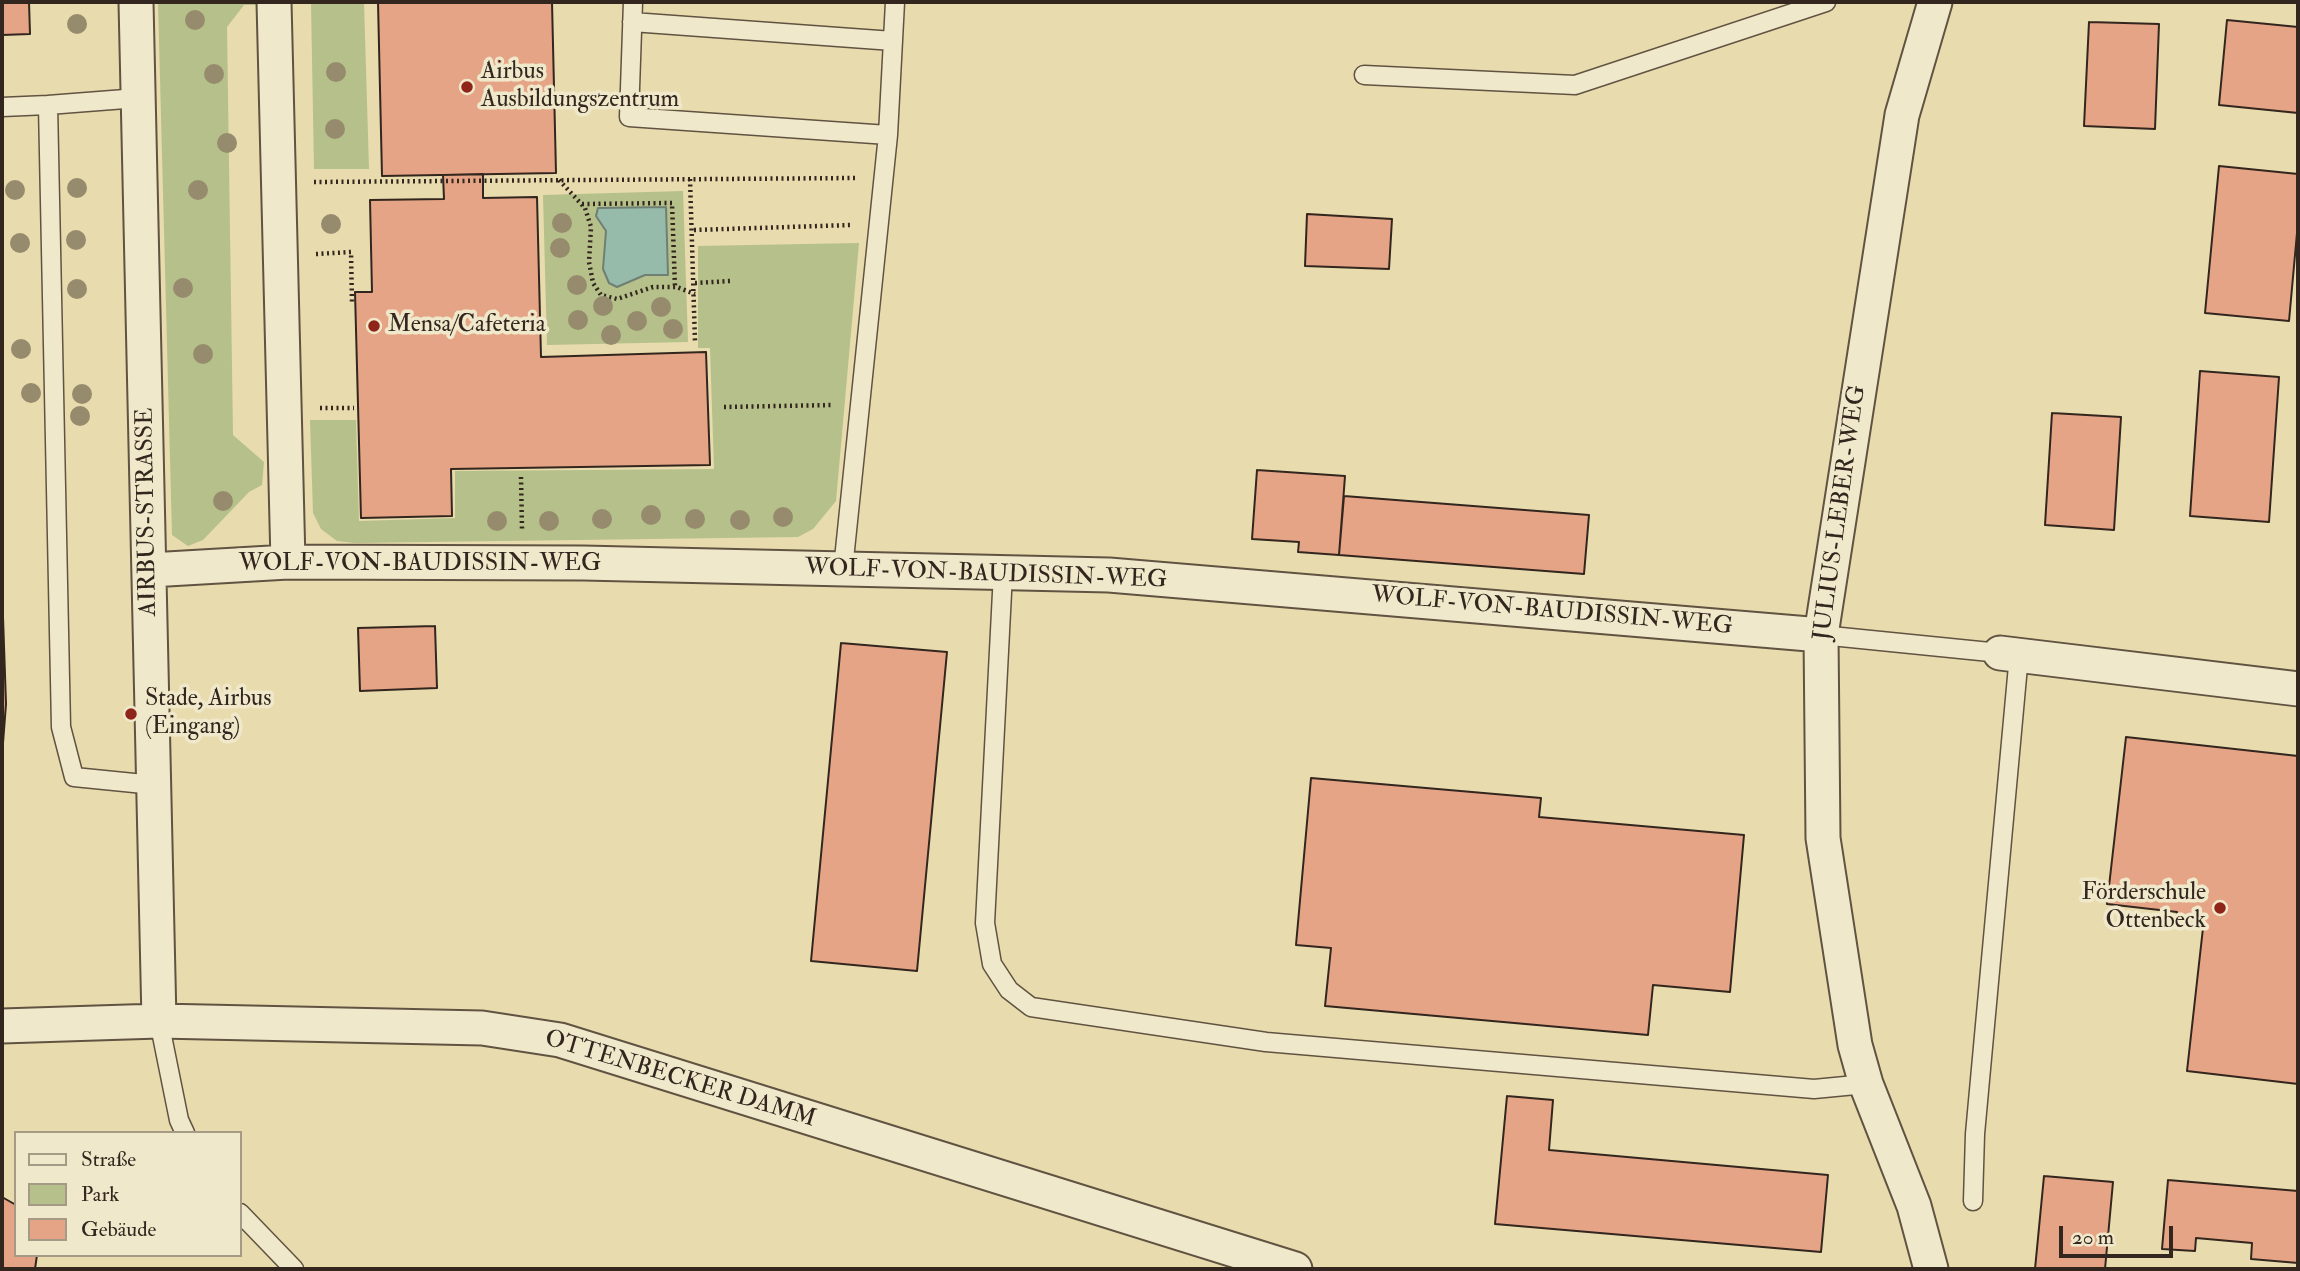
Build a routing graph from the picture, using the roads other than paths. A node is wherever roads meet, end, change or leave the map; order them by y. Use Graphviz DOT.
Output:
graph roads {
  1 [pos="136,2"];
  2 [pos="274,2"];
  3 [pos="633,2"];
  4 [pos="895,2"];
  5 [pos="1826,2"];
  6 [pos="1935,2"];
  7 [pos="632,22"];
  8 [pos="893,41"];
  9 [pos="1364,75"];
  10 [pos="138,98"];
  11 [pos="48,105"];
  12 [pos="2,107"];
  13 [pos="888,135"];
  14 [pos="288,562"];
  15 [pos="843,569"];
  16 [pos="150,570"];
  17 [pos="1003,573"];
  18 [pos="1821,635"];
  19 [pos="2010,654"];
  20 [pos="2298,689"];
  21 [pos="154,785"];
  22 [pos="159,1021"];
  23 [pos="2,1026"];
  24 [pos="1866,1084"];
  25 [pos="184,1131"];
  26 [pos="1973,1201"];
  27 [pos="242,1215"];
  28 [pos="294,1269"];
  29 [pos="1295,1269"];
  30 [pos="1930,1269"];
  1 -- 10 [label="street, AIRBUS-STRASSE"];
  2 -- 14 [label="street"];
  3 -- 7 [label="lane"];
  4 -- 8 [label="lane"];
  5 -- 9 [label="lane"];
  6 -- 18 [label="street, JULIUS-LEBER-WEG"];
  7 -- 8 [label="lane"];
  7 -- 13 [label="lane"];
  8 -- 13 [label="lane"];
  10 -- 11 [label="lane"];
  10 -- 16 [label="street, AIRBUS-STRASSE"];
  11 -- 12 [label="lane"];
  11 -- 21 [label="lane"];
  13 -- 15 [label="lane"];
  14 -- 15 [label="street, WOLF-VON-BAUDISSIN-WEG"];
  14 -- 16 [label="street, WOLF-VON-BAUDISSIN-WEG"];
  15 -- 17 [label="street, WOLF-VON-BAUDISSIN-WEG"];
  16 -- 21 [label="street, AIRBUS-STRASSE"];
  17 -- 18 [label="street, WOLF-VON-BAUDISSIN-WEG"];
  17 -- 24 [label="lane"];
  18 -- 19 [label="lane"];
  18 -- 24 [label="street, JULIUS-LEBER-WEG"];
  19 -- 20 [label="street"];
  19 -- 26 [label="lane"];
  21 -- 22 [label="street, AIRBUS-STRASSE"];
  22 -- 23 [label="street, OTTENBECKER DAMM"];
  22 -- 25 [label="lane"];
  22 -- 29 [label="street, OTTENBECKER DAMM"];
  24 -- 30 [label="street, JULIUS-LEBER-WEG"];
  27 -- 28 [label="lane"];
}
